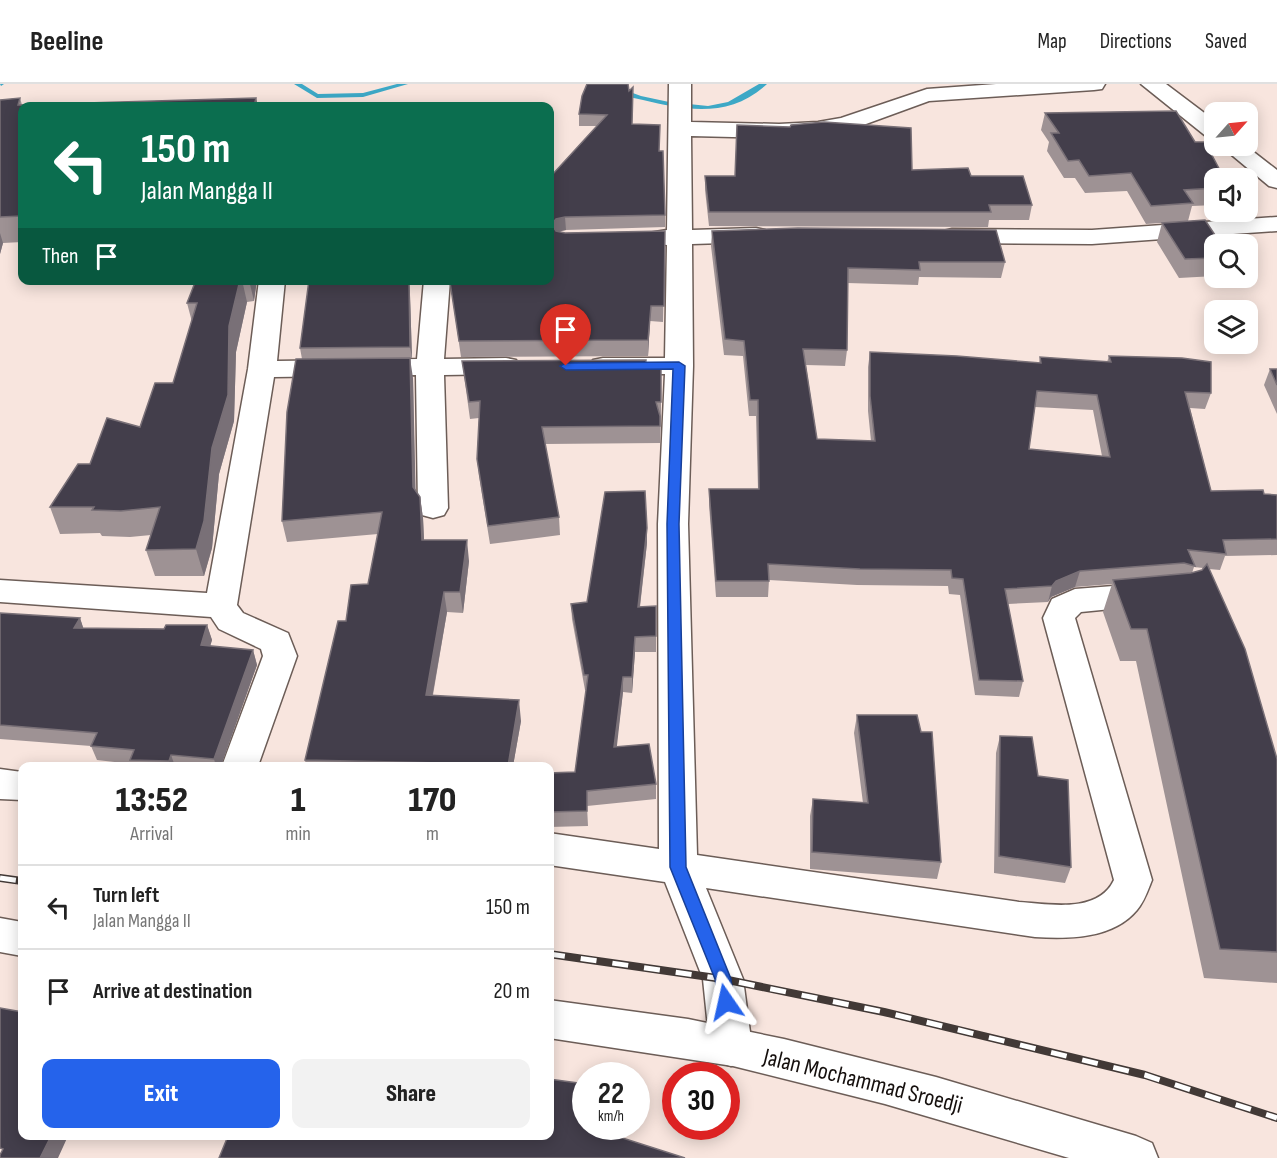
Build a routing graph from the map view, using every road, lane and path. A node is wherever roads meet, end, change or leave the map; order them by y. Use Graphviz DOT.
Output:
graph roads {
  1 [pos="680,84"];
  2 [pos="1094,84"];
  3 [pos="1152,84"];
  4 [pos="680,118"];
  5 [pos="1204,124"];
  6 [pos="1245,156"];
  7 [pos="1277,181"];
  8 [pos="1277,224"];
  9 [pos="773,235"];
  10 [pos="927,235"];
  11 [pos="634,238"];
  12 [pos="680,238"];
  13 [pos="271,285"];
  14 [pos="437,285"];
  15 [pos="430,366"];
  16 [pos="537,366"];
  17 [pos="572,366"];
  18 [pos="679,366"];
  19 [pos="262,369"];
  20 [pos="433,508"];
  21 [pos="0,591"];
  22 [pos="1178,592"];
  23 [pos="221,606"];
  24 [pos="241,762"];
  25 [pos="0,784"];
  26 [pos="18,786"];
  27 [pos="554,850"];
  28 [pos="678,867"];
  29 [pos="0,935"];
  30 [pos="18,938"];
  31 [pos="554,1020"];
  32 [pos="731,1047"];
  33 [pos="1136,1158"];
  1 -- 4 [label="street"];
  2 -- 4 [label="street"];
  3 -- 5 [label="street"];
  4 -- 12 [label="street"];
  6 -- 7 [label="street"];
  8 -- 10 [label="street"];
  9 -- 12 [label="street"];
  11 -- 12 [label="street"];
  12 -- 18 [label="street"];
  13 -- 19 [label="street"];
  14 -- 15 [label="street"];
  15 -- 16 [label="street"];
  15 -- 19 [label="street"];
  15 -- 20 [label="street"];
  17 -- 18 [label="street"];
  18 -- 28 [label="street"];
  19 -- 23 [label="street"];
  21 -- 23 [label="street"];
  22 -- 28 [label="street"];
  23 -- 24 [label="street"];
  25 -- 26 [label="street"];
  27 -- 28 [label="street"];
  28 -- 32 [label="street"];
  29 -- 30 [label="street"];
  31 -- 32 [label="street, Jalan Mochammad Sroedji"];
  32 -- 33 [label="street, Jalan Mochammad Sroedji"];
}
